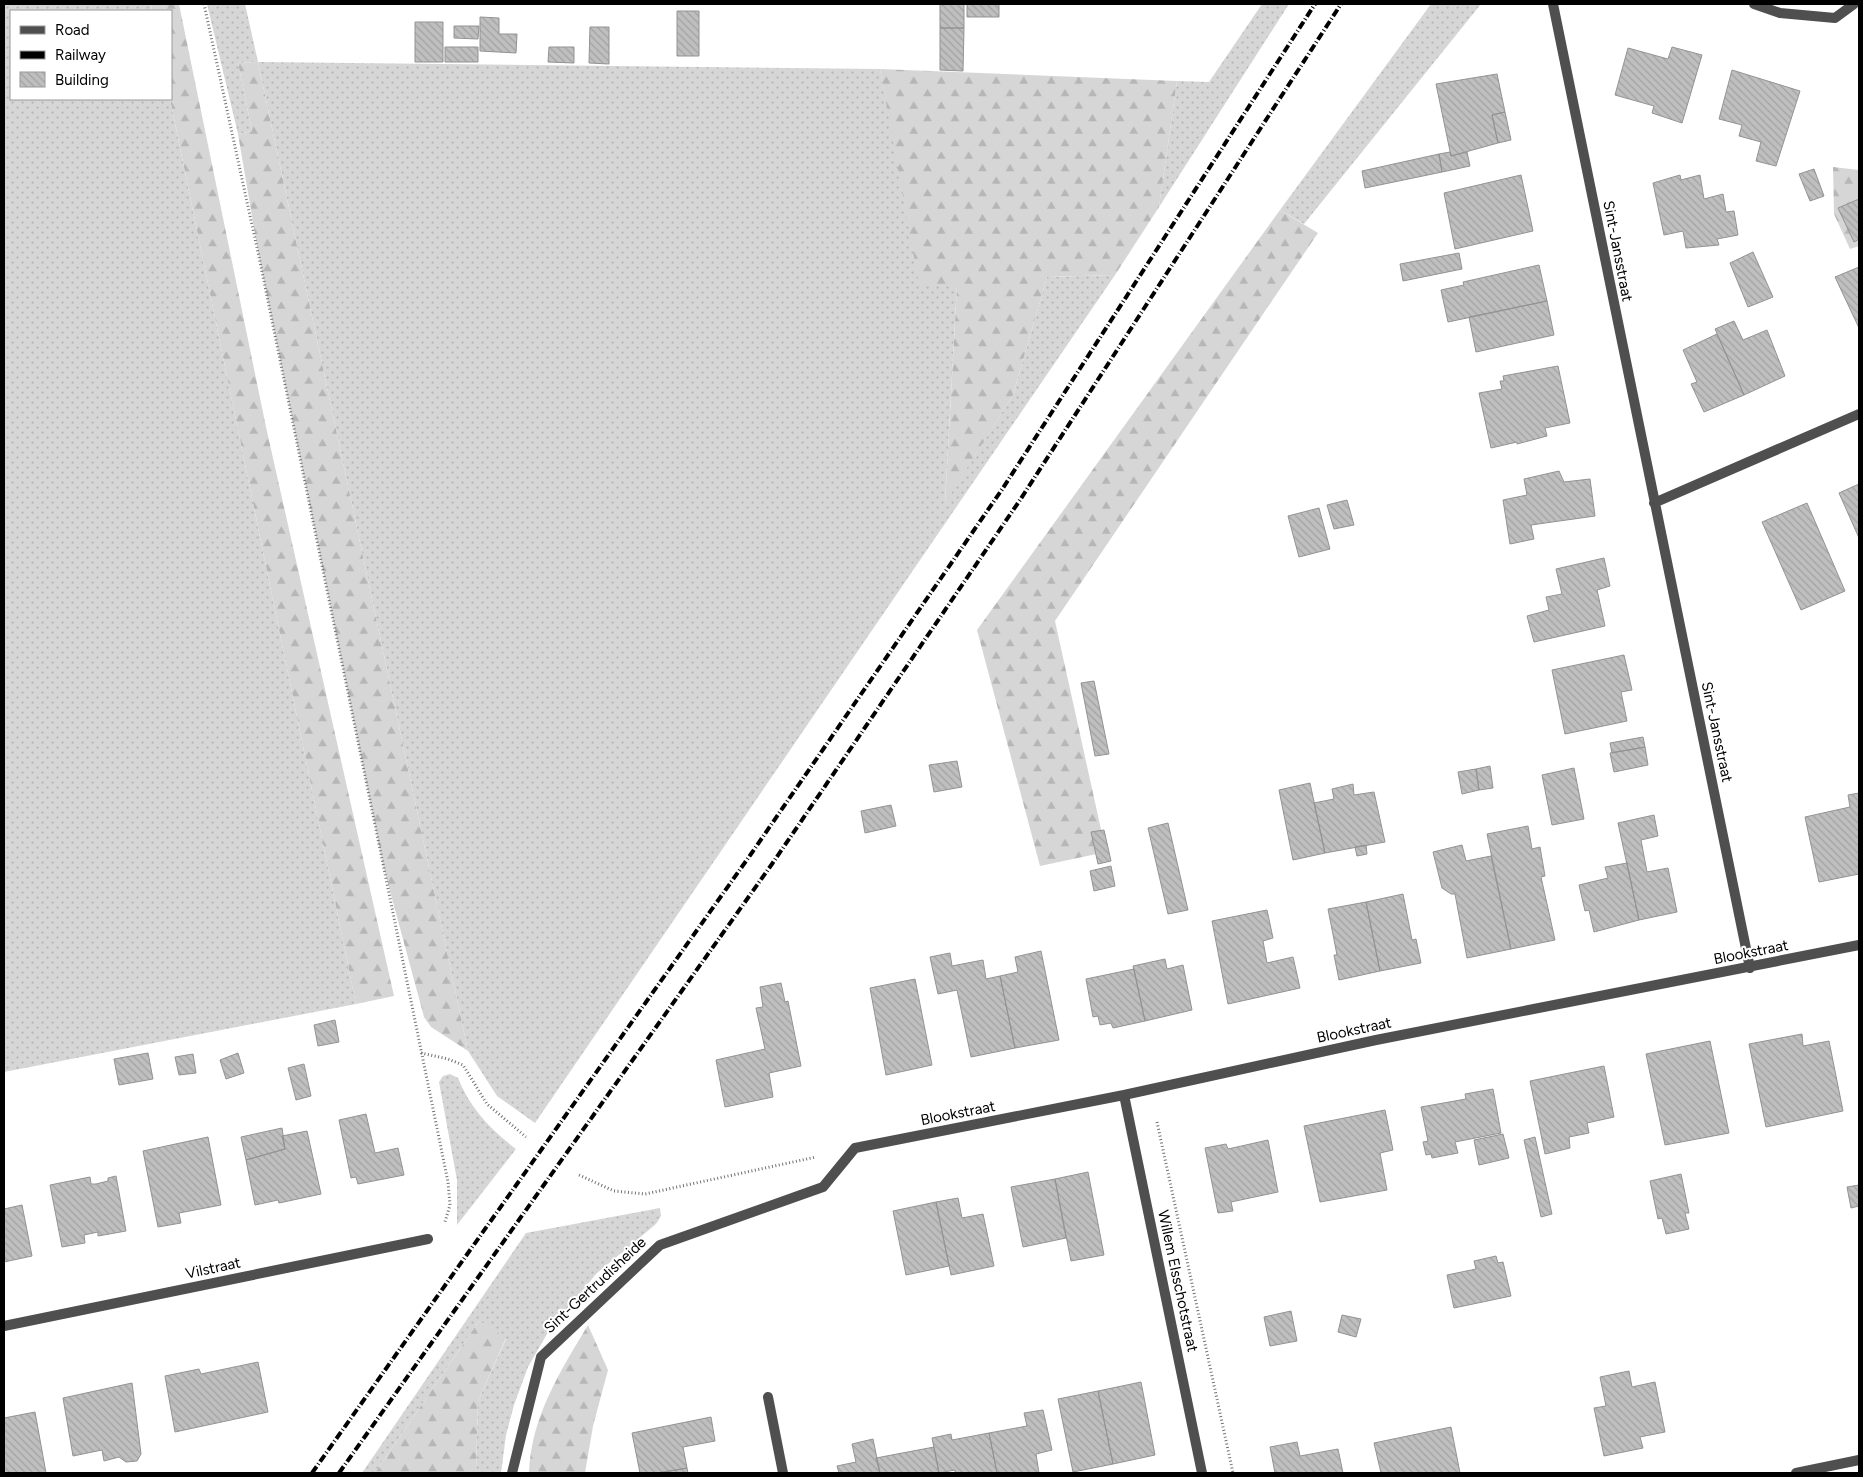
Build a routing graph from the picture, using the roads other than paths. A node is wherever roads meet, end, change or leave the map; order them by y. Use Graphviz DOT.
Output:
graph roads {
  1 [pos="1553,4"];
  2 [pos="1754,4"];
  3 [pos="1854,4"];
  4 [pos="1859,414"];
  5 [pos="1654,503"];
  6 [pos="1859,945"];
  7 [pos="1750,968"];
  8 [pos="1124,1095"];
  9 [pos="855,1148"];
  10 [pos="428,1239"];
  11 [pos="4,1326"];
  12 [pos="768,1397"];
  13 [pos="1859,1460"];
  14 [pos="512,1473"];
  15 [pos="783,1473"];
  16 [pos="1202,1473"];
  17 [pos="1796,1473"];
  1 -- 5 [label="street, Sint-Jansstraat"];
  2 -- 3 [label="street"];
  4 -- 5 [label="street"];
  5 -- 7 [label="street, Sint-Jansstraat"];
  6 -- 7 [label="street, Blookstraat"];
  7 -- 8 [label="street, Blookstraat"];
  8 -- 9 [label="street, Blookstraat"];
  8 -- 16 [label="street, Willem Elsschotstraat"];
  9 -- 14 [label="street, Sint-Gertrudisheide"];
  10 -- 11 [label="street, Vilstraat"];
  12 -- 15 [label="street"];
  13 -- 17 [label="street"];
}
